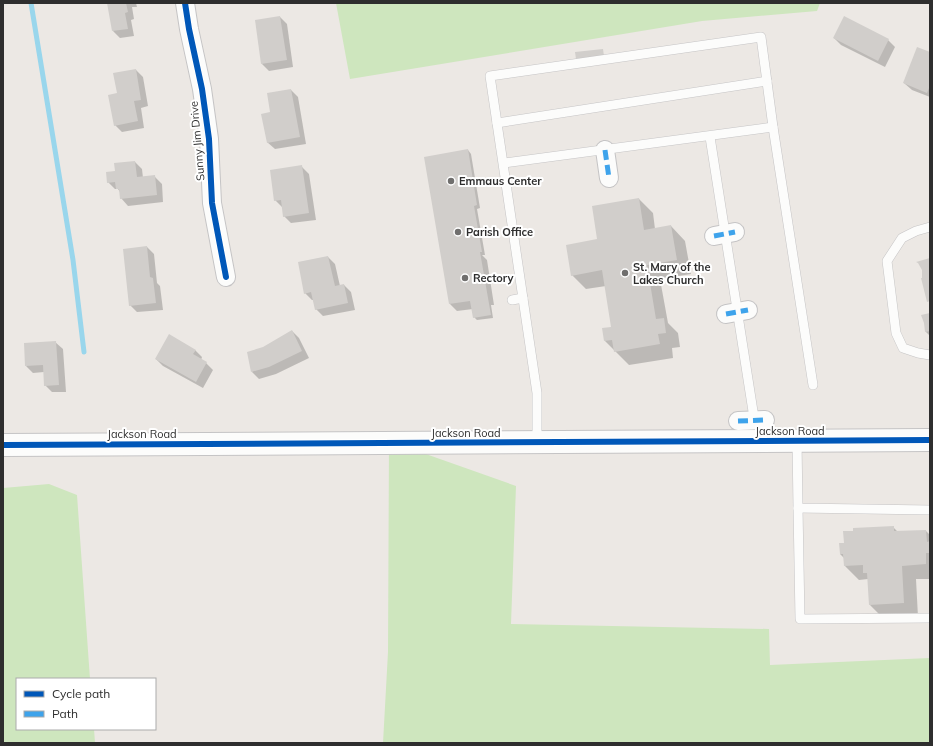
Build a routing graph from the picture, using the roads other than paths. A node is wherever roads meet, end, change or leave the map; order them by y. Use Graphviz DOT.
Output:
graph roads {
  1 [pos="185,3"];
  2 [pos="767,81"];
  3 [pos="497,123"];
  4 [pos="773,127"];
  5 [pos="710,136"];
  6 [pos="605,150"];
  7 [pos="504,163"];
  8 [pos="610,178"];
  9 [pos="930,227"];
  10 [pos="226,278"];
  11 [pos="523,298"];
  12 [pos="512,300"];
  13 [pos="930,355"];
  14 [pos="813,385"];
  15 [pos="754,426"];
  16 [pos="930,440"];
  17 [pos="797,441"];
  18 [pos="536,442"];
  19 [pos="3,446"];
  20 [pos="798,508"];
  21 [pos="930,510"];
  22 [pos="930,618"];
  1 -- 10 [label="street, Sunny Jim Drive"];
  2 -- 3 [label="lane"];
  2 -- 3 [label="lane"];
  2 -- 4 [label="lane"];
  3 -- 7 [label="lane"];
  4 -- 5 [label="lane"];
  4 -- 14 [label="lane"];
  5 -- 6 [label="lane"];
  5 -- 15 [label="lane"];
  6 -- 7 [label="lane"];
  6 -- 8 [label="street"];
  7 -- 11 [label="lane"];
  9 -- 13 [label="lane"];
  11 -- 12 [label="lane"];
  11 -- 18 [label="lane"];
  15 -- 17 [label="street, Jackson Road"];
  15 -- 18 [label="street, Jackson Road"];
  16 -- 17 [label="street, Jackson Road"];
  17 -- 20 [label="lane"];
  18 -- 19 [label="street, Jackson Road"];
  20 -- 21 [label="lane"];
  20 -- 22 [label="lane"];
}
